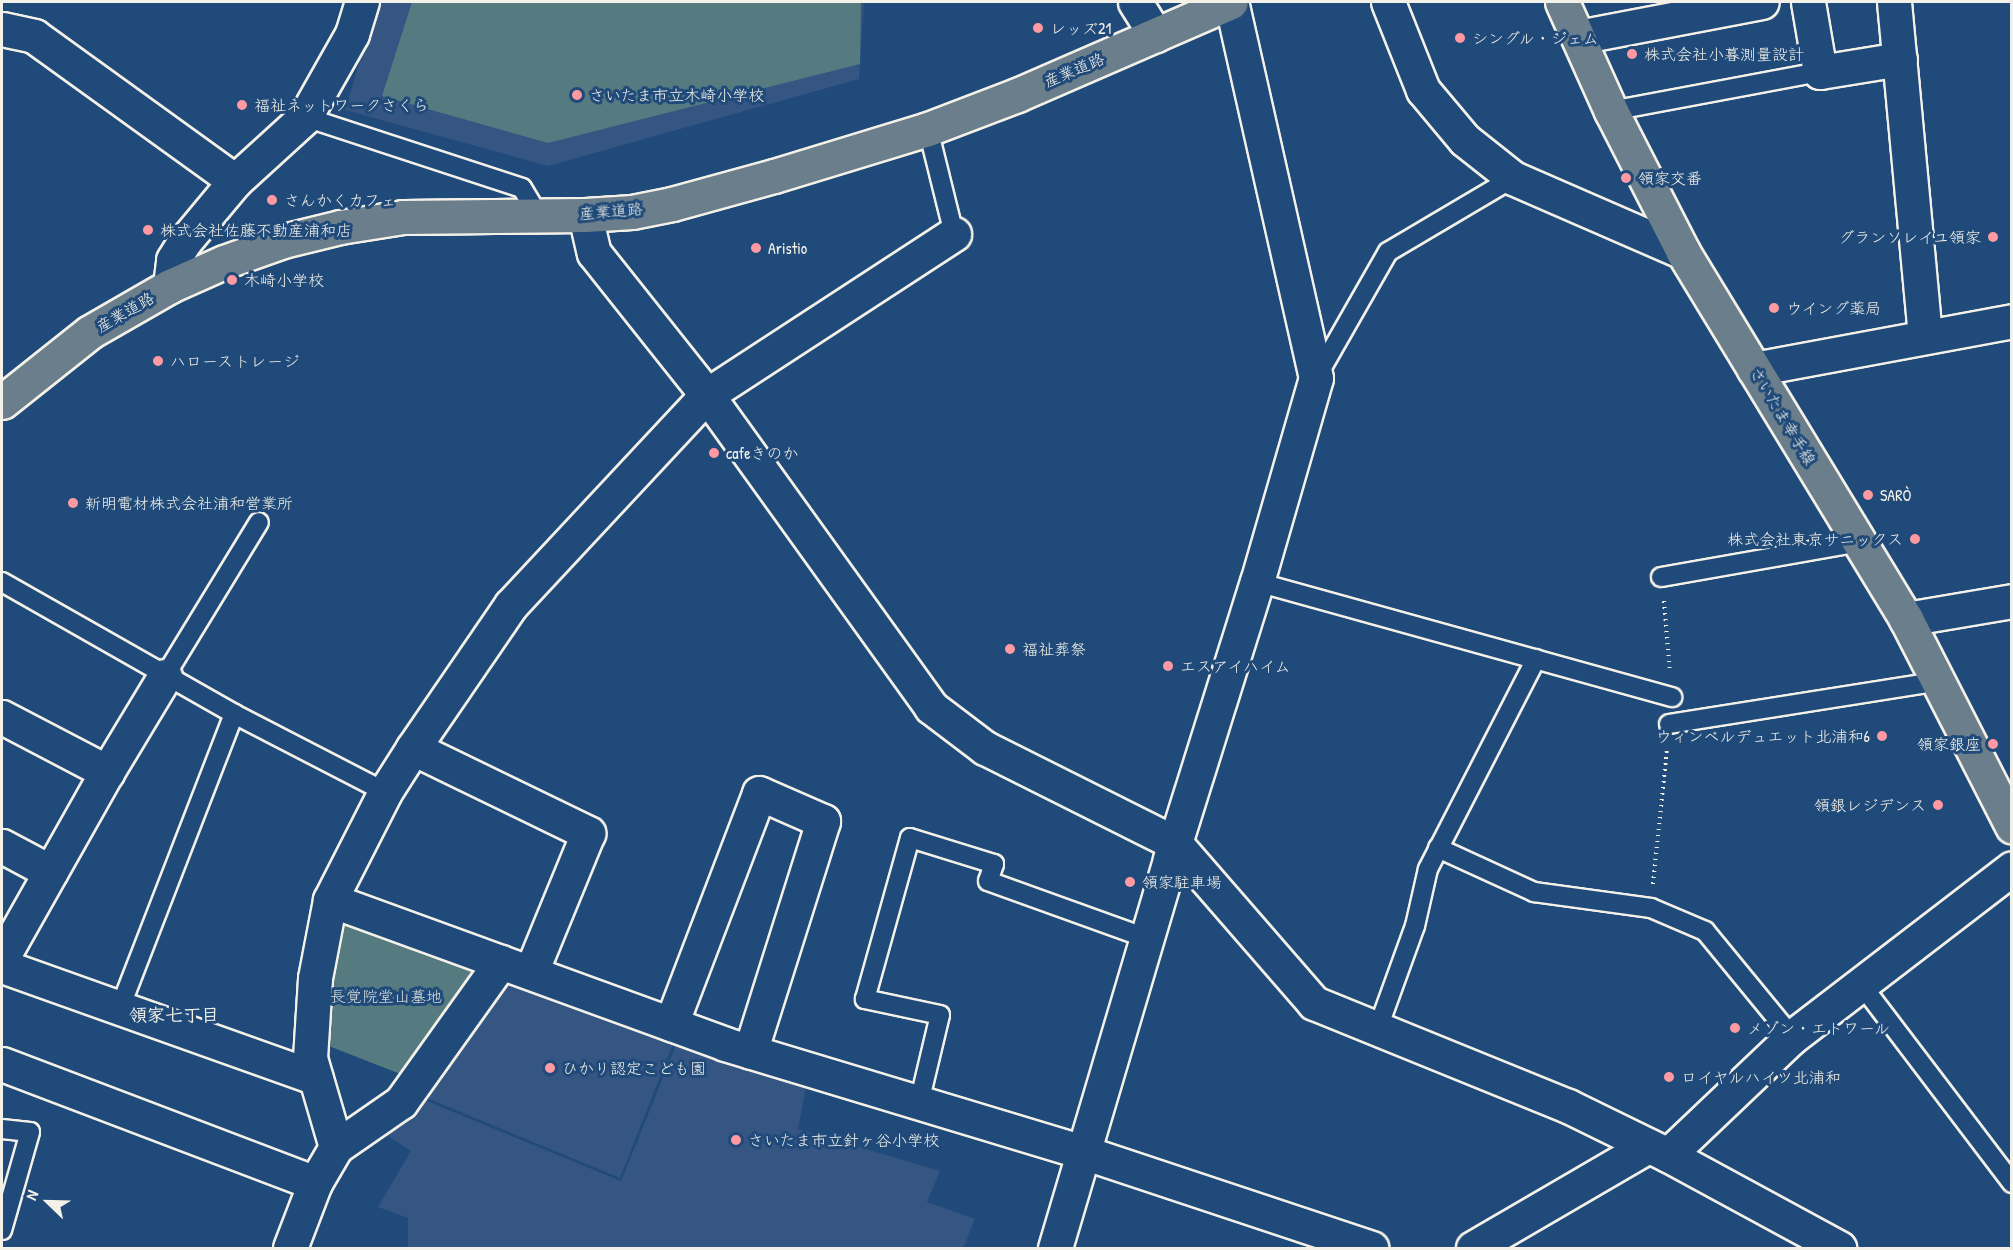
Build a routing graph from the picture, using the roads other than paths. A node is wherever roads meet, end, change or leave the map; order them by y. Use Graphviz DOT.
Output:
graph roads {
  1 [pos="5,2"];
  2 [pos="362,2"];
  3 [pos="1135,2"];
  4 [pos="1231,2"];
  5 [pos="1388,2"];
  6 [pos="1562,2"];
  7 [pos="1762,2"];
  8 [pos="1808,2"];
  9 [pos="1894,2"];
  10 [pos="2,9"];
  11 [pos="2,28"];
  12 [pos="1156,35"];
  13 [pos="1578,37"];
  14 [pos="1900,59"];
  15 [pos="1820,72"];
  16 [pos="1611,111"];
  17 [pos="305,117"];
  18 [pos="928,129"];
  19 [pos="1513,178"];
  20 [pos="235,181"];
  21 [pos="538,215"];
  22 [pos="585,215"];
  23 [pos="954,234"];
  24 [pos="1683,252"];
  25 [pos="170,285"];
  26 [pos="2012,321"];
  27 [pos="1925,336"];
  28 [pos="1754,369"];
  29 [pos="1316,378"];
  30 [pos="707,395"];
  31 [pos="2,402"];
  32 [pos="259,522"];
  33 [pos="1859,542"];
  34 [pos="1661,577"];
  35 [pos="2,582"];
  36 [pos="1257,582"];
  37 [pos="2012,601"];
  38 [pos="1906,620"];
  39 [pos="1536,659"];
  40 [pos="165,676"];
  41 [pos="1939,681"];
  42 [pos="1672,697"];
  43 [pos="234,714"];
  44 [pos="2,717"];
  45 [pos="1669,724"];
  46 [pos="413,748"];
  47 [pos="107,772"];
  48 [pos="385,792"];
  49 [pos="2012,825"];
  50 [pos="1175,843"];
  51 [pos="2,846"];
  52 [pos="1438,849"];
  53 [pos="2012,868"];
  54 [pos="51,872"];
  55 [pos="330,900"];
  56 [pos="1146,938"];
  57 [pos="2,958"];
  58 [pos="501,962"];
  59 [pos="2,966"];
  60 [pos="531,972"];
  61 [pos="1861,984"];
  62 [pos="120,1008"];
  63 [pos="671,1024"];
  64 [pos="1378,1028"];
  65 [pos="1792,1037"];
  66 [pos="750,1052"];
  67 [pos="2,1064"];
  68 [pos="316,1078"];
  69 [pos="919,1103"];
  70 [pos="2,1129"];
  71 [pos="336,1147"];
  72 [pos="1658,1150"];
  73 [pos="1083,1152"];
  74 [pos="2012,1183"];
  75 [pos="315,1184"];
  76 [pos="2,1230"];
  77 [pos="1485,1245"];
  78 [pos="290,1248"];
  79 [pos="1055,1248"];
  80 [pos="1371,1248"];
  81 [pos="1839,1248"];
  1 -- 10 [label="street"];
  2 -- 17 [label="street"];
  3 -- 12 [label="street"];
  4 -- 12 [label="main road, 産業道路"];
  4 -- 29 [label="street"];
  5 -- 19 [label="street"];
  6 -- 13 [label="main road, さいたま幸手線"];
  7 -- 13 [label="street"];
  8 -- 15 [label="street"];
  9 -- 14 [label="street"];
  11 -- 20 [label="street"];
  12 -- 18 [label="main road, 産業道路"];
  13 -- 16 [label="main road, さいたま幸手線"];
  14 -- 15 [label="street"];
  14 -- 27 [label="street"];
  15 -- 16 [label="lane"];
  16 -- 24 [label="main road, さいたま幸手線"];
  17 -- 20 [label="street"];
  17 -- 21 [label="lane"];
  18 -- 22 [label="main road, 産業道路"];
  18 -- 23 [label="lane"];
  19 -- 24 [label="street"];
  19 -- 29 [label="lane"];
  20 -- 25 [label="street"];
  21 -- 22 [label="main road, 産業道路"];
  21 -- 25 [label="main road, 産業道路"];
  22 -- 30 [label="street"];
  23 -- 30 [label="street"];
  24 -- 28 [label="main road, さいたま幸手線"];
  25 -- 31 [label="main road, 産業道路"];
  26 -- 27 [label="street"];
  27 -- 28 [label="street"];
  28 -- 33 [label="main road, さいたま幸手線"];
  29 -- 36 [label="street"];
  30 -- 46 [label="street"];
  30 -- 50 [label="street"];
  32 -- 40 [label="lane"];
  33 -- 34 [label="lane"];
  33 -- 38 [label="main road, さいたま幸手線"];
  35 -- 40 [label="lane"];
  36 -- 39 [label="lane"];
  36 -- 50 [label="street"];
  37 -- 38 [label="street"];
  38 -- 41 [label="main road, さいたま幸手線"];
  39 -- 42 [label="lane"];
  39 -- 52 [label="lane"];
  40 -- 43 [label="lane"];
  40 -- 47 [label="street"];
  41 -- 45 [label="lane"];
  41 -- 49 [label="main road, さいたま幸手線"];
  43 -- 48 [label="lane"];
  43 -- 62 [label="lane"];
  44 -- 47 [label="street"];
  46 -- 48 [label="street"];
  46 -- 60 [label="street"];
  47 -- 54 [label="street"];
  48 -- 55 [label="street"];
  50 -- 56 [label="street"];
  50 -- 64 [label="street"];
  51 -- 54 [label="street"];
  52 -- 64 [label="lane"];
  52 -- 65 [label="lane"];
  53 -- 61 [label="street"];
  54 -- 57 [label="street"];
  55 -- 58 [label="street"];
  55 -- 68 [label="street"];
  56 -- 69 [label="lane"];
  56 -- 73 [label="street"];
  58 -- 60 [label="street"];
  58 -- 71 [label="street"];
  59 -- 62 [label="street"];
  60 -- 63 [label="street"];
  61 -- 65 [label="street"];
  61 -- 74 [label="lane"];
  62 -- 68 [label="street"];
  63 -- 66 [label="street"];
  63 -- 66 [label="street"];
  64 -- 72 [label="street"];
  65 -- 72 [label="street"];
  66 -- 69 [label="street"];
  67 -- 75 [label="street"];
  68 -- 71 [label="street"];
  69 -- 73 [label="street"];
  70 -- 76 [label="lane"];
  71 -- 75 [label="street"];
  72 -- 77 [label="street"];
  72 -- 81 [label="street"];
  73 -- 79 [label="street"];
  73 -- 80 [label="street"];
  75 -- 78 [label="street"];
}
